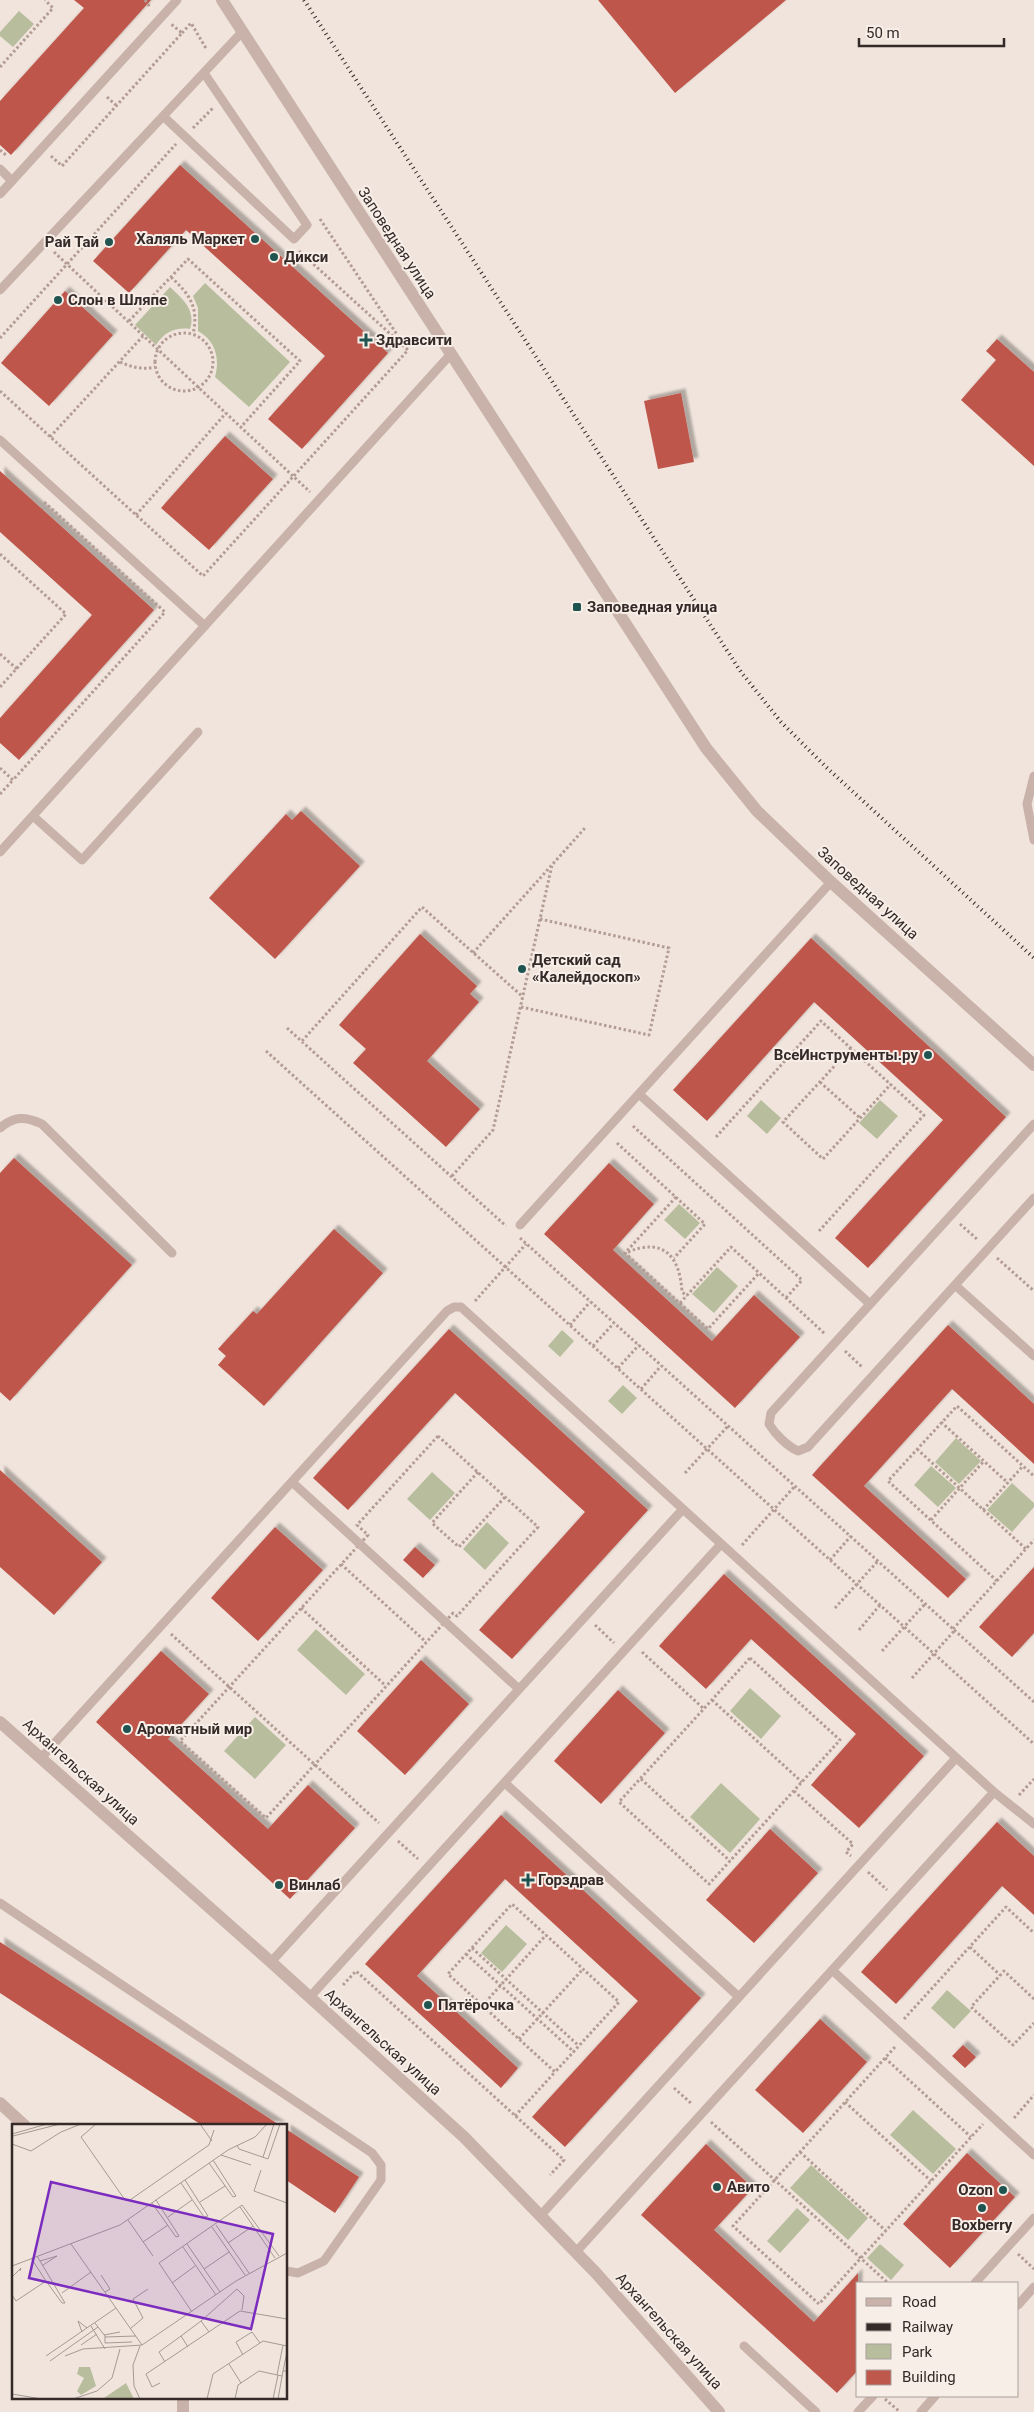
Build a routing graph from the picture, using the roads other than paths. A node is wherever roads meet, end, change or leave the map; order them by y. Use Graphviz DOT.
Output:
graph roads {
  1 [pos="178,0"];
  2 [pos="222,0"];
  3 [pos="242,32"];
  4 [pos="204,73"];
  5 [pos="163,116"];
  6 [pos="0,169"];
  7 [pos="12,181"];
  8 [pos="0,194"];
  9 [pos="0,290"];
  10 [pos="450,355"];
  11 [pos="0,440"];
  12 [pos="205,626"];
  13 [pos="198,732"];
  14 [pos="1034,776"];
  15 [pos="33,816"];
  16 [pos="1034,840"];
  17 [pos="0,852"];
  18 [pos="831,882"];
  19 [pos="1034,1064"];
  20 [pos="639,1094"];
  21 [pos="1034,1124"];
  22 [pos="0,1128"];
  23 [pos="1034,1198"];
  24 [pos="520,1225"];
  25 [pos="172,1253"];
  26 [pos="956,1285"];
  27 [pos="870,1304"];
  28 [pos="1034,1356"];
  29 [pos="292,1482"];
  30 [pos="682,1509"];
  31 [pos="721,1544"];
  32 [pos="519,1689"];
  33 [pos="0,1722"];
  34 [pos="41,1758"];
  35 [pos="956,1758"];
  36 [pos="505,1783"];
  37 [pos="994,1792"];
  38 [pos="1034,1824"];
  39 [pos="0,1903"];
  40 [pos="271,1962"];
  41 [pos="832,1970"];
  42 [pos="739,1997"];
  43 [pos="309,1998"];
  44 [pos="0,2103"];
  45 [pos="23,2124"];
  46 [pos="1034,2155"];
  47 [pos="541,2215"];
  48 [pos="1034,2218"];
  49 [pos="576,2252"];
  50 [pos="288,2271"];
  51 [pos="976,2282"];
  52 [pos="1034,2287"];
  53 [pos="1019,2304"];
  54 [pos="744,2346"];
  55 [pos="872,2397"];
  56 [pos="934,2397"];
  57 [pos="719,2412"];
  58 [pos="816,2412"];
  59 [pos="858,2412"];
  60 [pos="921,2412"];
  1 -- 7 [label="lane"];
  2 -- 3 [label="street, Заповедная улица"];
  3 -- 4 [label="lane"];
  3 -- 10 [label="street, Заповедная улица"];
  4 -- 5 [label="lane"];
  4 -- 5 [label="lane"];
  5 -- 9 [label="lane"];
  6 -- 7 [label="lane"];
  7 -- 8 [label="lane"];
  10 -- 12 [label="lane"];
  10 -- 18 [label="street, Заповедная улица"];
  11 -- 12 [label="lane"];
  12 -- 15 [label="lane"];
  13 -- 15 [label="lane"];
  14 -- 16 [label="lane"];
  15 -- 17 [label="lane"];
  18 -- 19 [label="street, Заповедная улица"];
  18 -- 20 [label="lane"];
  20 -- 24 [label="lane"];
  20 -- 27 [label="lane"];
  21 -- 27 [label="lane"];
  22 -- 25 [label="lane"];
  23 -- 26 [label="lane"];
  26 -- 27 [label="lane"];
  26 -- 28 [label="lane"];
  29 -- 30 [label="lane"];
  29 -- 32 [label="lane"];
  29 -- 34 [label="lane"];
  30 -- 31 [label="lane"];
  30 -- 32 [label="lane"];
  31 -- 35 [label="lane"];
  31 -- 36 [label="lane"];
  32 -- 40 [label="lane"];
  33 -- 34 [label="street, Архангельская улица"];
  34 -- 40 [label="street, Архангельская улица"];
  35 -- 37 [label="lane"];
  35 -- 42 [label="lane"];
  36 -- 42 [label="lane"];
  36 -- 43 [label="lane"];
  37 -- 38 [label="lane"];
  37 -- 41 [label="lane"];
  39 -- 50 [label="lane"];
  40 -- 43 [label="street, Архангельская улица"];
  41 -- 46 [label="lane"];
  41 -- 49 [label="lane"];
  42 -- 47 [label="lane"];
  43 -- 47 [label="street, Архангельская улица"];
  44 -- 45 [label="street"];
  47 -- 49 [label="street, Архангельская улица"];
  48 -- 51 [label="lane"];
  49 -- 57 [label="street, Архангельская улица"];
  52 -- 53 [label="lane"];
  54 -- 58 [label="lane"];
  55 -- 59 [label="lane"];
  56 -- 60 [label="lane"];
}
